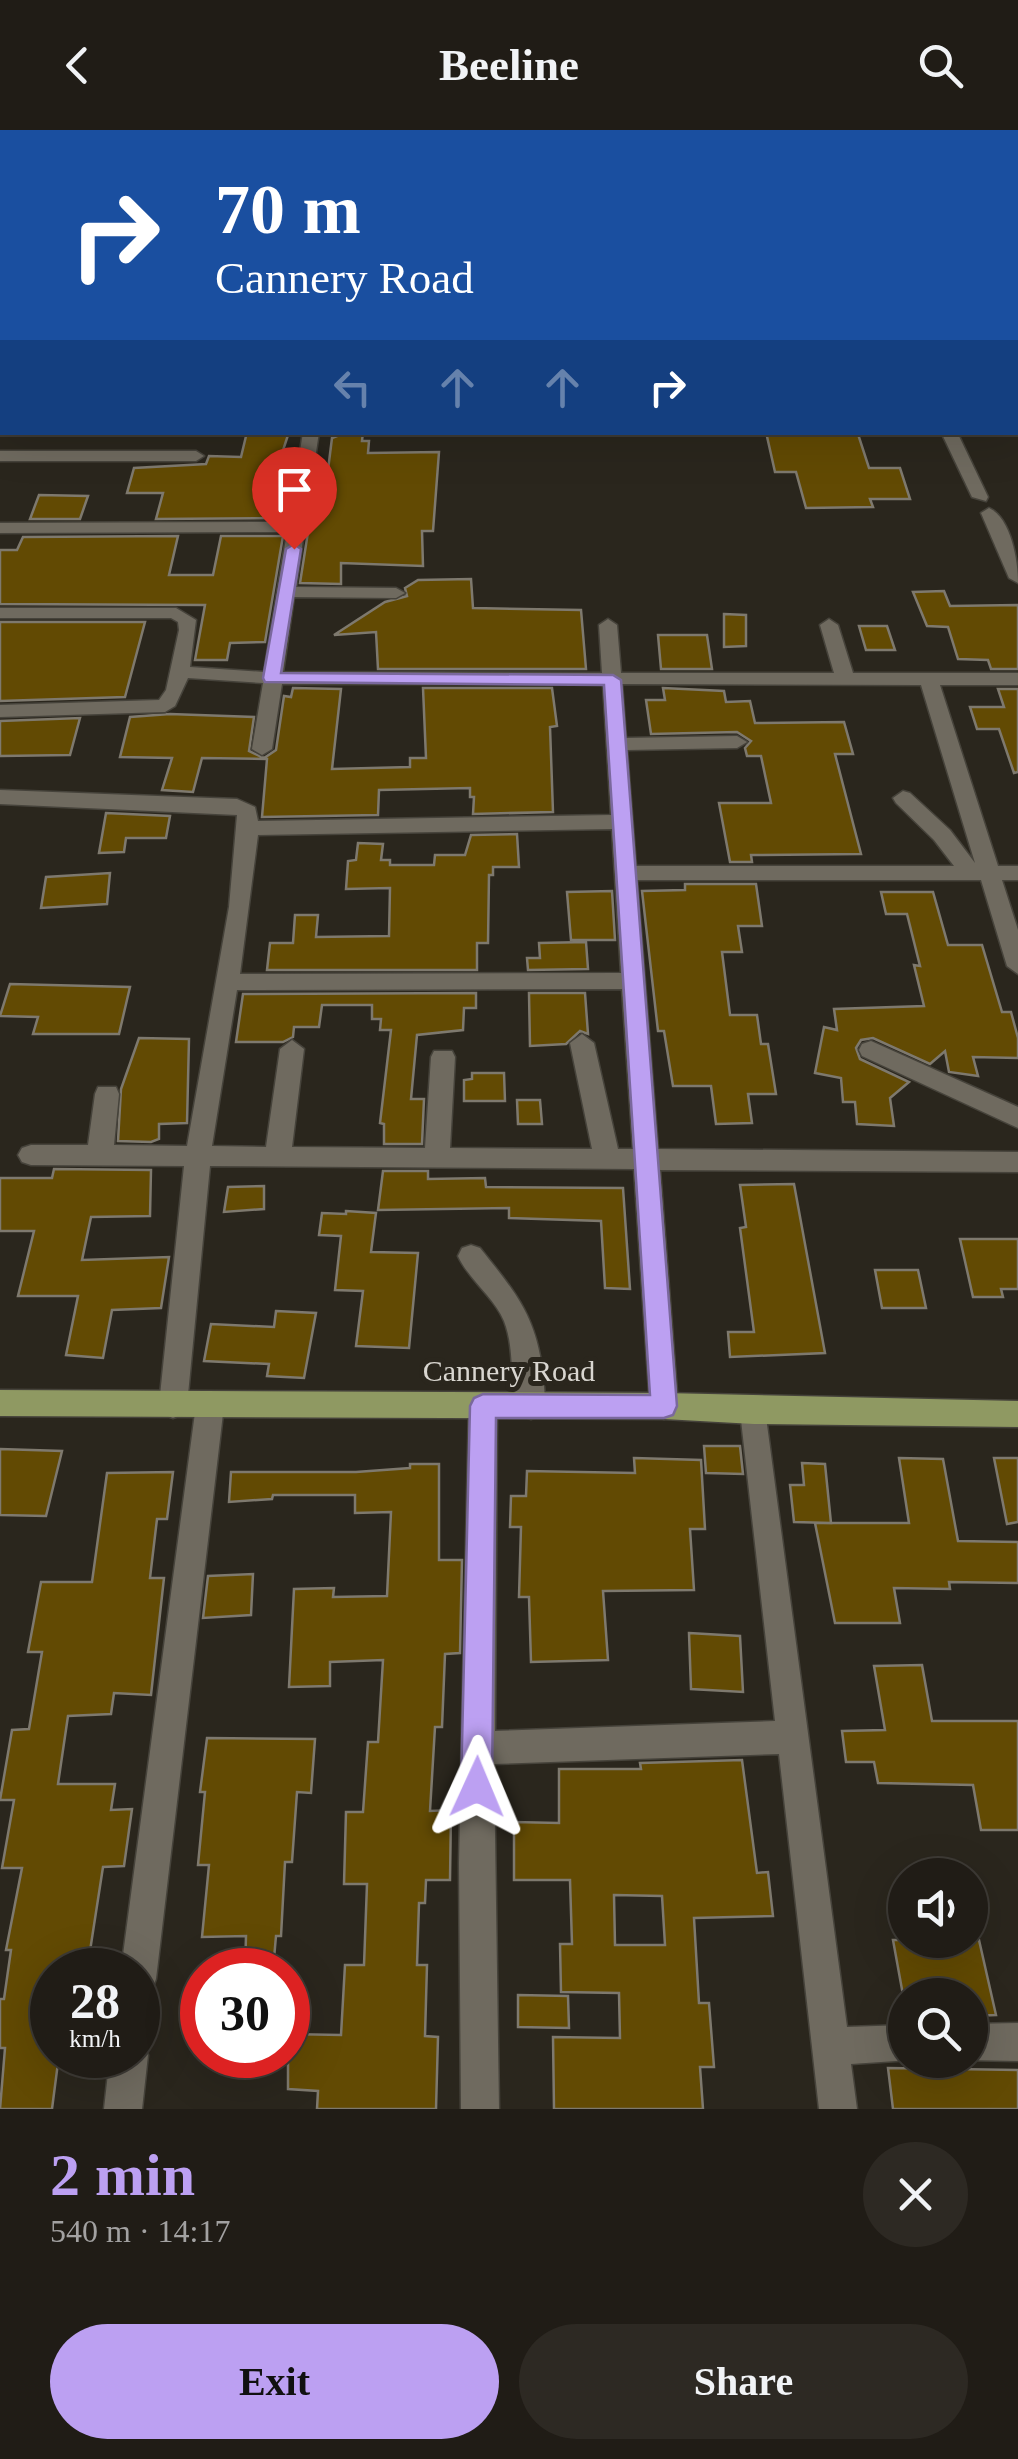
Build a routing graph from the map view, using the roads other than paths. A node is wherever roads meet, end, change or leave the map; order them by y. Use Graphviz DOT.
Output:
graph roads {
  1 [pos="311,435"];
  2 [pos="950,435"];
  3 [pos="0,456"];
  4 [pos="196,456"];
  5 [pos="296,527"];
  6 [pos="0,528"];
  7 [pos="1018,578"];
  8 [pos="287,592"];
  9 [pos="396,593"];
  10 [pos="0,613"];
  11 [pos="608,625"];
  12 [pos="829,625"];
  13 [pos="180,672"];
  14 [pos="271,678"];
  15 [pos="845,679"];
  16 [pos="929,679"];
  17 [pos="1018,679"];
  18 [pos="613,680"];
  19 [pos="0,710"];
  20 [pos="737,742"];
  21 [pos="617,744"];
  22 [pos="262,749"];
  23 [pos="0,796"];
  24 [pos="903,798"];
  25 [pos="623,822"];
  26 [pos="248,828"];
  27 [pos="627,873"];
  28 [pos="981,874"];
  29 [pos="1018,874"];
  30 [pos="1018,966"];
  31 [pos="632,981"];
  32 [pos="228,982"];
  33 [pos="582,1043"];
  34 [pos="292,1049"];
  35 [pos="871,1050"];
  36 [pos="443,1057"];
  37 [pos="107,1094"];
  38 [pos="1018,1118"];
  39 [pos="199,1153"];
  40 [pos="100,1154"];
  41 [pos="278,1154"];
  42 [pos="31,1155"];
  43 [pos="437,1157"];
  44 [pos="608,1159"];
  45 [pos="648,1160"];
  46 [pos="1018,1162"];
  47 [pos="471,1256"];
  48 [pos="0,1403"];
  49 [pos="173,1405"];
  50 [pos="210,1406"];
  51 [pos="483,1406"];
  52 [pos="531,1406"];
  53 [pos="664,1406"];
  54 [pos="754,1412"];
  55 [pos="1018,1414"];
  56 [pos="792,1737"];
  57 [pos="478,1748"];
  58 [pos="142,1948"];
  59 [pos="1018,2042"];
  60 [pos="988,2043"];
  61 [pos="888,2044"];
  62 [pos="831,2046"];
  63 [pos="126,2078"];
  64 [pos="122,2109"];
  65 [pos="480,2109"];
  66 [pos="838,2109"];
  1 -- 5 [label="street"];
  2 -- 7 [label="street"];
  3 -- 4 [label="street"];
  5 -- 6 [label="street"];
  5 -- 8 [label="street"];
  8 -- 9 [label="street"];
  8 -- 14 [label="street"];
  10 -- 13 [label="street"];
  11 -- 18 [label="street"];
  12 -- 15 [label="street"];
  13 -- 14 [label="street"];
  13 -- 19 [label="street"];
  14 -- 18 [label="street"];
  14 -- 22 [label="street"];
  15 -- 16 [label="street"];
  15 -- 18 [label="street"];
  16 -- 17 [label="street"];
  16 -- 28 [label="street"];
  18 -- 21 [label="street"];
  20 -- 21 [label="street"];
  21 -- 25 [label="street"];
  23 -- 26 [label="street"];
  24 -- 28 [label="street"];
  25 -- 26 [label="street"];
  25 -- 27 [label="street"];
  26 -- 32 [label="street"];
  27 -- 28 [label="street"];
  27 -- 31 [label="street"];
  28 -- 29 [label="street"];
  28 -- 30 [label="street"];
  31 -- 32 [label="street"];
  31 -- 45 [label="street"];
  32 -- 39 [label="street"];
  33 -- 44 [label="street"];
  34 -- 41 [label="street"];
  35 -- 38 [label="street"];
  36 -- 43 [label="street"];
  37 -- 40 [label="street"];
  39 -- 40 [label="street"];
  39 -- 41 [label="street"];
  39 -- 49 [label="street"];
  40 -- 42 [label="street"];
  41 -- 43 [label="street"];
  43 -- 44 [label="street"];
  44 -- 45 [label="street"];
  45 -- 46 [label="street"];
  45 -- 53 [label="street"];
  47 -- 52 [label="street"];
  48 -- 49 [label="main road, Cannery Road"];
  49 -- 50 [label="main road, Cannery Road"];
  50 -- 51 [label="main road, Cannery Road"];
  50 -- 58 [label="street"];
  51 -- 52 [label="main road, Cannery Road"];
  51 -- 57 [label="street"];
  52 -- 53 [label="main road, Cannery Road"];
  53 -- 54 [label="main road, Cannery Road"];
  54 -- 55 [label="main road, Cannery Road"];
  54 -- 56 [label="street"];
  56 -- 57 [label="street"];
  56 -- 62 [label="street"];
  57 -- 65 [label="street"];
  59 -- 60 [label="street"];
  61 -- 62 [label="street"];
  62 -- 66 [label="street"];
  63 -- 64 [label="street"];
}
